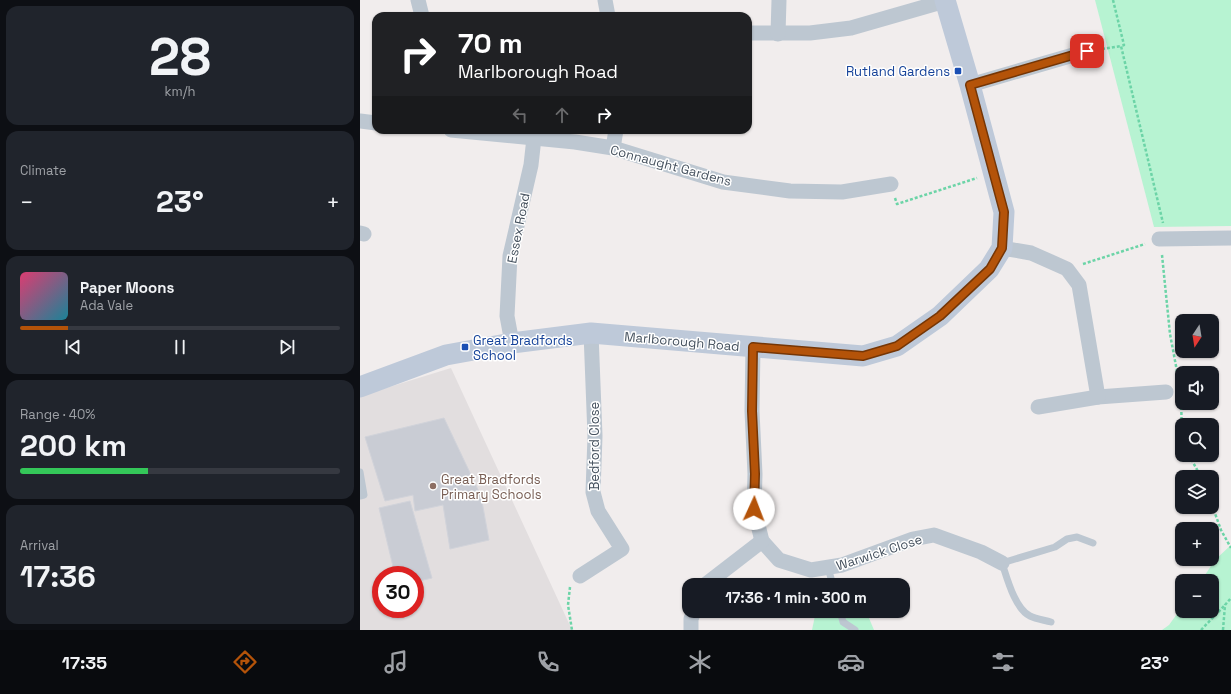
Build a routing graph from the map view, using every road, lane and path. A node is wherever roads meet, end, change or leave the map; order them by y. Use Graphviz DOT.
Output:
graph roads {
  1 [pos="418,0"];
  2 [pos="605,0"];
  3 [pos="779,0"];
  4 [pos="945,0"];
  5 [pos="1112,0"];
  6 [pos="421,12"];
  7 [pos="607,12"];
  8 [pos="752,33"];
  9 [pos="778,34"];
  10 [pos="1087,51"];
  11 [pos="970,85"];
  12 [pos="360,121"];
  13 [pos="372,122"];
  14 [pos="492,134"];
  15 [pos="615,134"];
  16 [pos="534,138"];
  17 [pos="613,148"];
  18 [pos="994,172"];
  19 [pos="891,184"];
  20 [pos="1231,238"];
  21 [pos="1160,239"];
  22 [pos="1002,248"];
  23 [pos="1067,269"];
  24 [pos="591,334"];
  25 [pos="512,343"];
  26 [pos="753,347"];
  27 [pos="1175,381"];
  28 [pos="360,387"];
  29 [pos="1175,390"];
  30 [pos="1098,397"];
  31 [pos="1038,407"];
  32 [pos="360,472"];
  33 [pos="360,496"];
  34 [pos="1215,514"];
  35 [pos="762,541"];
  36 [pos="1093,543"];
  37 [pos="1231,548"];
  38 [pos="1002,564"];
  39 [pos="828,568"];
  40 [pos="580,576"];
  41 [pos="714,578"];
  42 [pos="831,578"];
  43 [pos="1231,598"];
  44 [pos="1225,605"];
  45 [pos="691,618"];
  46 [pos="842,618"];
  47 [pos="1051,622"];
  48 [pos="572,630"];
  49 [pos="690,630"];
  50 [pos="855,630"];
  51 [pos="1201,630"];
  52 [pos="1223,630"];
  1 -- 6 [label="street"];
  2 -- 7 [label="street"];
  3 -- 9 [label="street"];
  4 -- 9 [label="street"];
  4 -- 11 [label="street, Marlborough Road"];
  5 -- 21 [label="path"];
  8 -- 9 [label="street"];
  10 -- 11 [label="street"];
  11 -- 18 [label="street, Marlborough Road"];
  12 -- 13 [label="street"];
  14 -- 16 [label="street, Connaught Gardens"];
  15 -- 17 [label="street"];
  16 -- 17 [label="street, Connaught Gardens"];
  16 -- 25 [label="street, Essex Road"];
  17 -- 19 [label="street, Connaught Gardens"];
  18 -- 19 [label="path"];
  18 -- 22 [label="street, Marlborough Road"];
  20 -- 21 [label="street"];
  21 -- 23 [label="path"];
  21 -- 27 [label="path"];
  22 -- 23 [label="street"];
  22 -- 26 [label="street, Marlborough Road"];
  23 -- 30 [label="street"];
  24 -- 25 [label="street, Marlborough Road"];
  24 -- 26 [label="street, Marlborough Road"];
  24 -- 40 [label="street, Bedford Close"];
  25 -- 28 [label="street, Marlborough Road"];
  26 -- 35 [label="street, Warwick Close"];
  29 -- 30 [label="street"];
  30 -- 31 [label="street"];
  32 -- 33 [label="lane"];
  34 -- 37 [label="path"];
  35 -- 39 [label="street, Warwick Close"];
  35 -- 41 [label="street"];
  36 -- 38 [label="lane"];
  38 -- 39 [label="street, Warwick Close"];
  38 -- 47 [label="lane"];
  39 -- 42 [label="lane"];
  40 -- 48 [label="path"];
  43 -- 44 [label="path"];
  44 -- 51 [label="path"];
  44 -- 52 [label="path"];
  45 -- 49 [label="street"];
  46 -- 50 [label="lane"];
}
